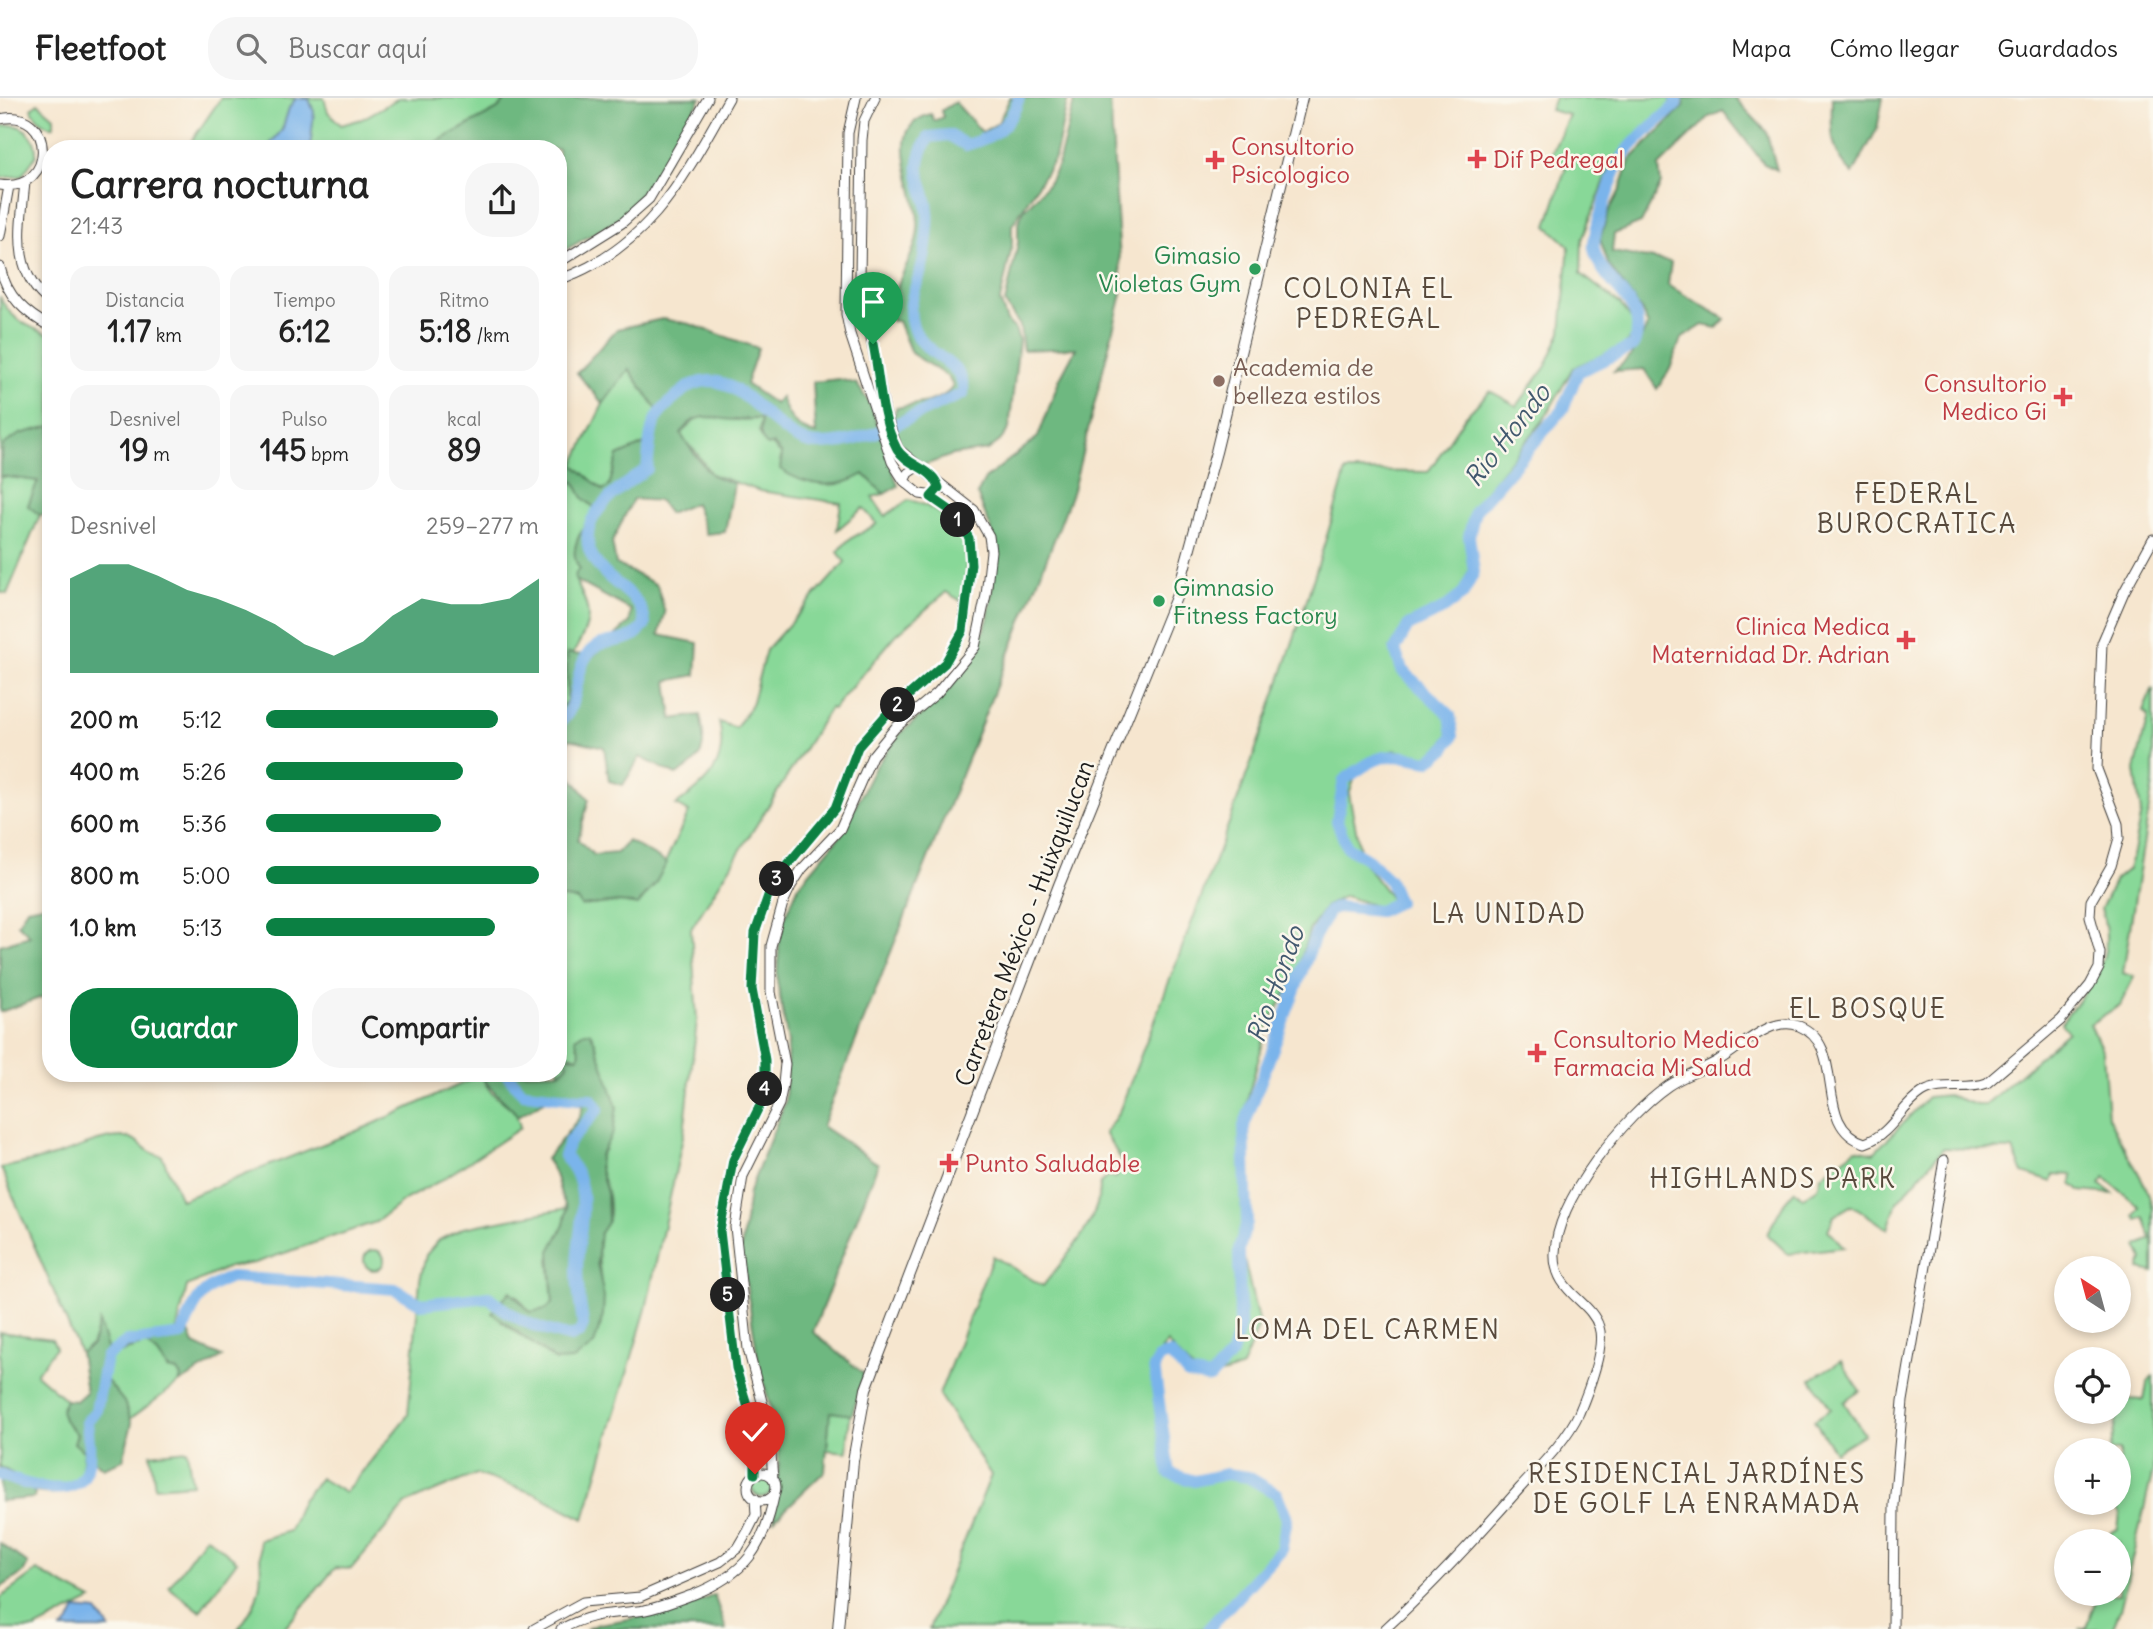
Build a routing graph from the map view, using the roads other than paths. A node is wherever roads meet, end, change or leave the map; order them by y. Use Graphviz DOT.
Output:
graph roads {
  1 [pos="708,98"];
  2 [pos="729,98"];
  3 [pos="856,98"];
  4 [pos="875,98"];
  5 [pos="1302,98"];
  6 [pos="0,119"];
  7 [pos="42,148"];
  8 [pos="42,160"];
  9 [pos="25,182"];
  10 [pos="4,185"];
  11 [pos="0,236"];
  12 [pos="567,257"];
  13 [pos="0,267"];
  14 [pos="567,276"];
  15 [pos="42,294"];
  16 [pos="42,322"];
  17 [pos="882,414"];
  18 [pos="894,450"];
  19 [pos="917,467"];
  20 [pos="904,481"];
  21 [pos="937,481"];
  22 [pos="931,497"];
  23 [pos="2153,539"];
  24 [pos="1944,1160"];
  25 [pos="755,1474"];
  26 [pos="773,1479"];
  27 [pos="775,1492"];
  28 [pos="755,1498"];
  29 [pos="534,1629"];
  30 [pos="561,1629"];
  31 [pos="838,1629"];
  32 [pos="1385,1629"];
  33 [pos="1894,1629"];
  1 -- 12 [label="street"];
  2 -- 14 [label="street"];
  3 -- 17 [label="street"];
  4 -- 17 [label="street"];
  5 -- 31 [label="main road, Carretera México - Huixquilucan"];
  6 -- 7 [label="street"];
  8 -- 9 [label="street"];
  9 -- 10 [label="street"];
  9 -- 15 [label="street"];
  10 -- 11 [label="street"];
  13 -- 16 [label="street"];
  17 -- 18 [label="street"];
  18 -- 19 [label="street"];
  18 -- 20 [label="street"];
  19 -- 20 [label="street"];
  19 -- 21 [label="street"];
  20 -- 22 [label="street"];
  21 -- 22 [label="street"];
  21 -- 26 [label="street"];
  22 -- 25 [label="street"];
  23 -- 32 [label="street"];
  24 -- 33 [label="street"];
  25 -- 26 [label="street"];
  25 -- 28 [label="street"];
  26 -- 27 [label="street"];
  27 -- 28 [label="street"];
  27 -- 30 [label="street"];
  28 -- 29 [label="street"];
}
